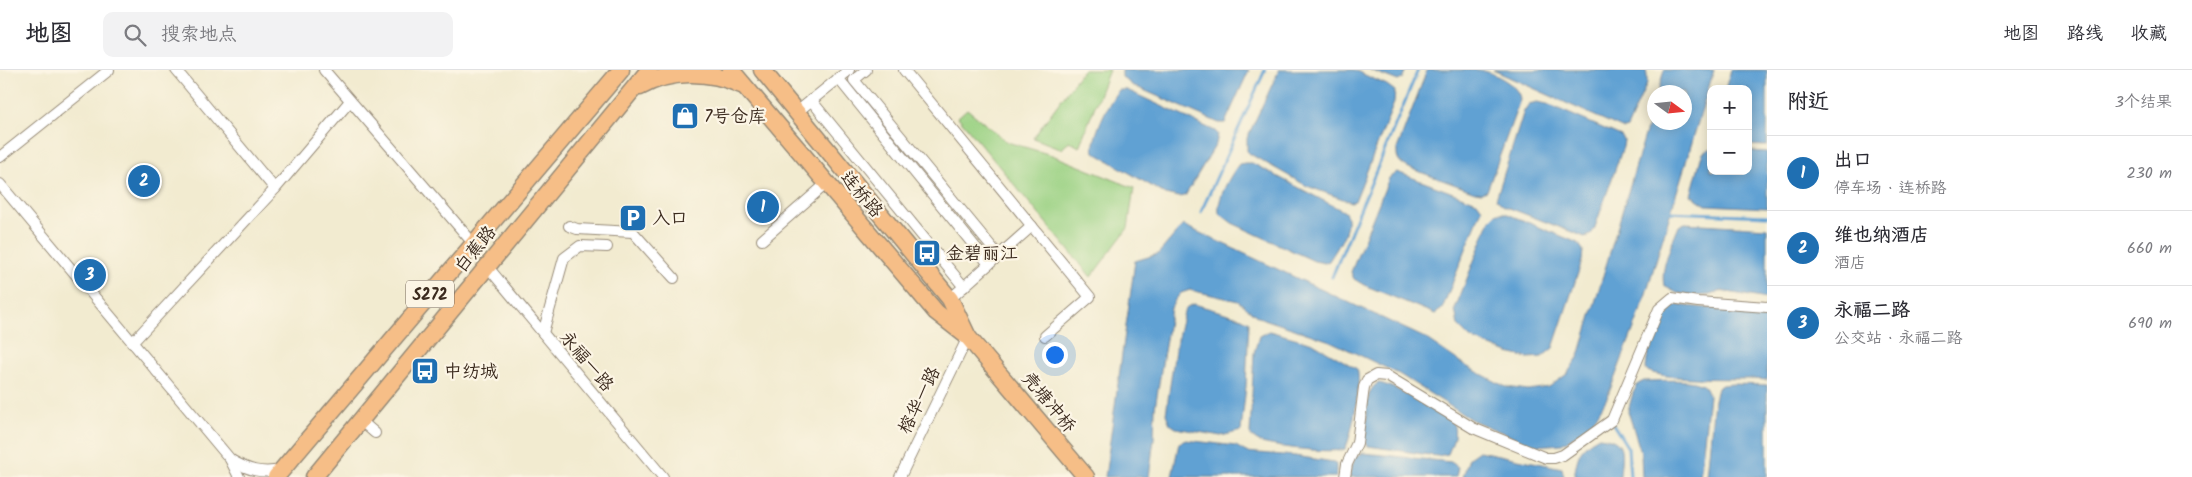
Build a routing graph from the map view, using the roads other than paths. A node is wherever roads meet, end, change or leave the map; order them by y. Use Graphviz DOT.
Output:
graph roads {
  1 [pos="109,70"];
  2 [pos="176,70"];
  3 [pos="324,70"];
  4 [pos="615,70"];
  5 [pos="621,70"];
  6 [pos="649,70"];
  7 [pos="731,70"];
  8 [pos="849,70"];
  9 [pos="866,70"];
  10 [pos="904,70"];
  11 [pos="765,72"];
  12 [pos="838,78"];
  13 [pos="607,87"];
  14 [pos="745,87"];
  15 [pos="784,97"];
  16 [pos="626,98"];
  17 [pos="811,100"];
  18 [pos="350,101"];
  19 [pos="766,112"];
  20 [pos="797,112"];
  21 [pos="578,119"];
  22 [pos="595,135"];
  23 [pos="0,157"];
  24 [pos="827,183"];
  25 [pos="0,184"];
  26 [pos="275,189"];
  27 [pos="569,226"];
  28 [pos="1032,226"];
  29 [pos="762,240"];
  30 [pos="473,243"];
  31 [pos="607,247"];
  32 [pos="999,256"];
  33 [pos="989,264"];
  34 [pos="487,266"];
  35 [pos="674,278"];
  36 [pos="964,287"];
  37 [pos="950,299"];
  38 [pos="1767,307"];
  39 [pos="543,333"];
  40 [pos="1045,336"];
  41 [pos="968,337"];
  42 [pos="132,343"];
  43 [pos="981,353"];
  44 [pos="360,420"];
  45 [pos="375,433"];
  46 [pos="230,460"];
  47 [pos="279,473"];
  48 [pos="239,477"];
  49 [pos="314,477"];
  50 [pos="663,477"];
  51 [pos="900,477"];
  52 [pos="1086,477"];
  53 [pos="1345,477"];
  1 -- 23 [label="street"];
  2 -- 26 [label="street"];
  3 -- 18 [label="street"];
  4 -- 13 [label="main road"];
  5 -- 13 [label="main road, S272"];
  6 -- 16 [label="main road, 白蕉路 / S272"];
  7 -- 14 [label="main road, 连桥路"];
  8 -- 12 [label="street"];
  9 -- 32 [label="street"];
  10 -- 28 [label="street"];
  11 -- 15 [label="main road, 连桥路"];
  12 -- 17 [label="street"];
  12 -- 33 [label="street"];
  13 -- 21 [label="main road, 白蕉路 / S272"];
  14 -- 16 [label="main road"];
  14 -- 19 [label="main road, 连桥路"];
  15 -- 19 [label="main road"];
  15 -- 20 [label="main road, 连桥路"];
  16 -- 22 [label="main road, 白蕉路 / S272"];
  17 -- 20 [label="street"];
  17 -- 36 [label="street"];
  18 -- 26 [label="street"];
  18 -- 30 [label="street"];
  19 -- 24 [label="main road, 连桥路"];
  20 -- 37 [label="main road, 连桥路"];
  21 -- 22 [label="main road"];
  21 -- 30 [label="main road, 白蕉路 / S272"];
  22 -- 34 [label="main road, 白蕉路 / S272"];
  24 -- 29 [label="street"];
  24 -- 41 [label="main road, 连桥路"];
  25 -- 42 [label="street"];
  26 -- 42 [label="street"];
  27 -- 35 [label="street"];
  28 -- 32 [label="street"];
  28 -- 40 [label="street"];
  30 -- 47 [label="main road, 白蕉路 / S272"];
  31 -- 39 [label="street"];
  32 -- 33 [label="street"];
  33 -- 36 [label="street"];
  34 -- 39 [label="street, 永福一路"];
  34 -- 44 [label="main road, 白蕉路 / S272"];
  36 -- 37 [label="street"];
  37 -- 41 [label="main road, 连桥路"];
  38 -- 53 [label="street"];
  39 -- 50 [label="street, 永福一路"];
  41 -- 43 [label="main road, 连桥路"];
  41 -- 51 [label="street, 榕华一路"];
  42 -- 46 [label="street"];
  43 -- 52 [label="main road, 壳塘冲桥"];
  44 -- 45 [label="street"];
  44 -- 49 [label="main road, 白蕉路 / S272"];
  46 -- 47 [label="street"];
  46 -- 48 [label="street"];
}
